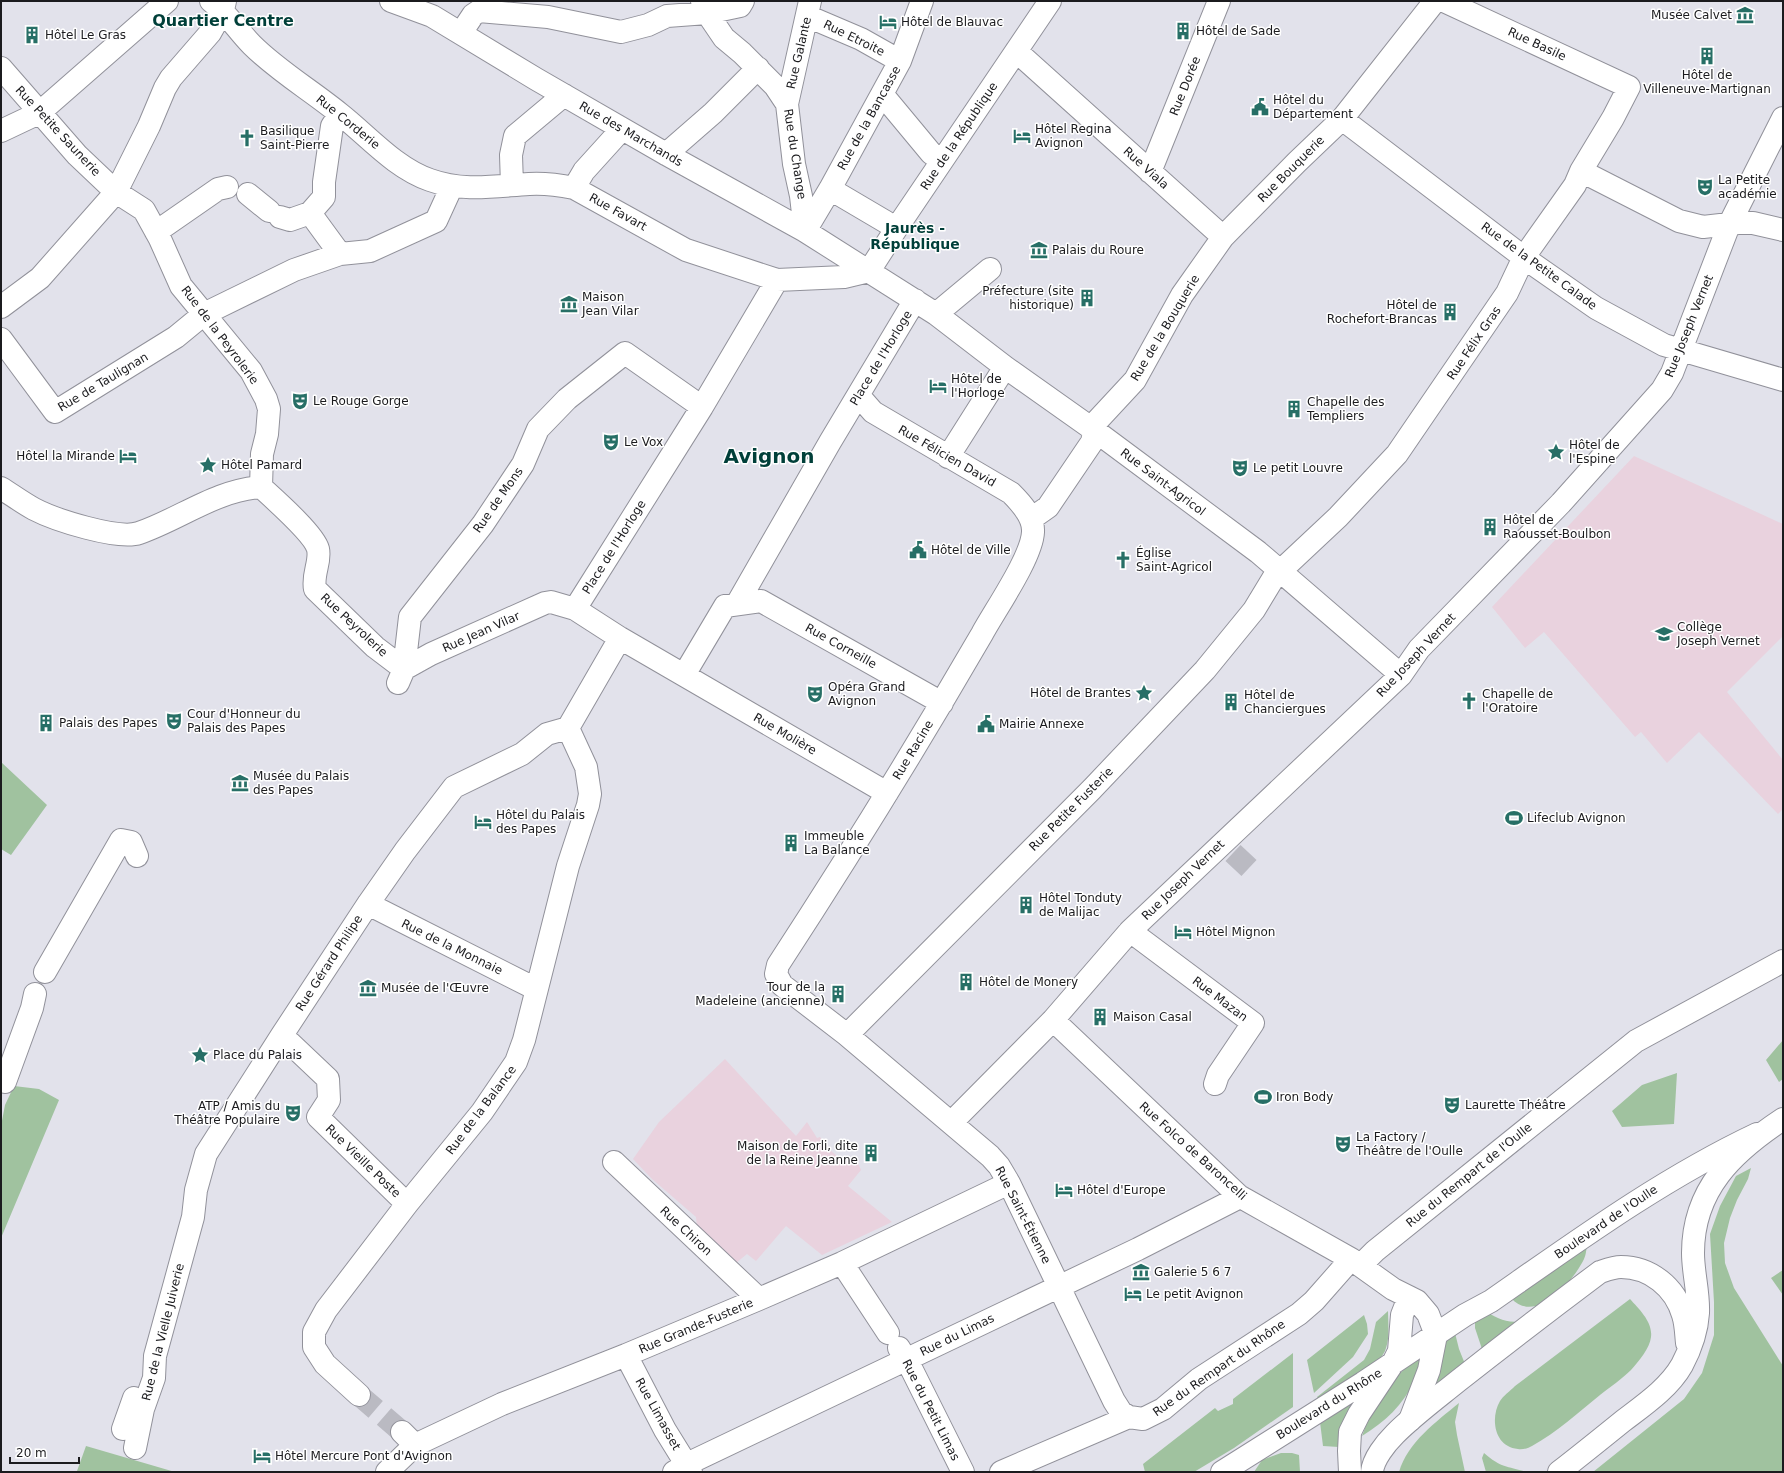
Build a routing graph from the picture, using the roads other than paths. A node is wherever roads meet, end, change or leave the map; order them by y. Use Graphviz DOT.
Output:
graph roads {
  1 [pos="167,1"];
  2 [pos="391,1"];
  3 [pos="743,1"];
  4 [pos="922,1"];
  5 [pos="1050,1"];
  6 [pos="1219,1"];
  7 [pos="1435,1"];
  8 [pos="1444,1"];
  9 [pos="220,4"];
  10 [pos="705,7"];
  11 [pos="809,9"];
  12 [pos="461,33"];
  13 [pos="1016,51"];
  14 [pos="900,61"];
  15 [pos="1,68"];
  16 [pos="758,68"];
  17 [pos="1629,87"];
  18 [pos="882,94"];
  19 [pos="564,95"];
  20 [pos="787,104"];
  21 [pos="39,113"];
  22 [pos="340,114"];
  23 [pos="1783,118"];
  24 [pos="1342,119"];
  25 [pos="622,129"];
  26 [pos="1,132"];
  27 [pos="666,154"];
  28 [pos="942,161"];
  29 [pos="1581,171"];
  30 [pos="1150,172"];
  31 [pos="512,185"];
  32 [pos="452,186"];
  33 [pos="227,187"];
  34 [pos="574,188"];
  35 [pos="830,189"];
  36 [pos="116,192"];
  37 [pos="248,194"];
  38 [pos="310,213"];
  39 [pos="1729,225"];
  40 [pos="896,229"];
  41 [pos="805,230"];
  42 [pos="1783,230"];
  43 [pos="158,235"];
  44 [pos="1223,237"];
  45 [pos="340,254"];
  46 [pos="1527,260"];
  47 [pos="1206,261"];
  48 [pos="990,269"];
  49 [pos="869,271"];
  50 [pos="777,280"];
  51 [pos="915,300"];
  52 [pos="1,307"];
  53 [pos="204,314"];
  54 [pos="936,314"];
  55 [pos="1,339"];
  56 [pos="1681,349"];
  57 [pos="1005,367"];
  58 [pos="1783,380"];
  59 [pos="859,396"];
  60 [pos="696,404"];
  61 [pos="1094,430"];
  62 [pos="948,457"];
  63 [pos="261,487"];
  64 [pos="1,488"];
  65 [pos="1030,519"];
  66 [pos="1280,570"];
  67 [pos="737,604"];
  68 [pos="575,609"];
  69 [pos="620,638"];
  70 [pos="684,675"];
  71 [pos="1400,675"];
  72 [pos="401,676"];
  73 [pos="942,703"];
  74 [pos="568,728"];
  75 [pos="878,788"];
  76 [pos="137,856"];
  77 [pos="368,904"];
  78 [pos="1130,932"];
  79 [pos="1783,961"];
  80 [pos="45,972"];
  81 [pos="776,974"];
  82 [pos="536,989"];
  83 [pos="35,994"];
  84 [pos="1053,1020"];
  85 [pos="847,1035"];
  86 [pos="290,1043"];
  87 [pos="5,1082"];
  88 [pos="1215,1084"];
  89 [pos="951,1123"];
  90 [pos="1777,1123"];
  91 [pos="614,1162"];
  92 [pos="1009,1183"];
  93 [pos="1239,1196"];
  94 [pos="407,1204"];
  95 [pos="193,1217"];
  96 [pos="1356,1262"];
  97 [pos="842,1263"];
  98 [pos="1058,1286"];
  99 [pos="1401,1293"];
  100 [pos="759,1300"];
  101 [pos="1436,1335"];
  102 [pos="898,1347"];
  103 [pos="1688,1349"];
  104 [pos="626,1355"];
  105 [pos="155,1356"];
  106 [pos="1393,1363"];
  107 [pos="359,1395"];
  108 [pos="1129,1418"];
  109 [pos="1410,1420"];
  110 [pos="123,1429"];
  111 [pos="135,1448"];
  112 [pos="684,1469"];
  113 [pos="386,1472"];
  114 [pos="963,1472"];
  115 [pos="1001,1472"];
  116 [pos="1222,1472"];
  117 [pos="1350,1472"];
  118 [pos="1372,1472"];
  119 [pos="1559,1472"];
  1 -- 21 [label="street"];
  2 -- 12 [label="street, Rue des Marchands"];
  3 -- 10 [label="street"];
  4 -- 14 [label="street, Rue de la Bancasse"];
  5 -- 13 [label="street, Rue de la République"];
  6 -- 30 [label="street, Rue Dorée"];
  7 -- 24 [label="street, Rue Bouquerie"];
  8 -- 17 [label="street, Rue Basile"];
  9 -- 22 [label="street, Rue Corderie"];
  9 -- 36 [label="street"];
  10 -- 12 [label="street"];
  10 -- 16 [label="street, Rue du Change"];
  11 -- 14 [label="street, Rue Etroite"];
  11 -- 20 [label="street, Rue Galante"];
  12 -- 19 [label="street, Rue des Marchands"];
  13 -- 28 [label="street, Rue de la République"];
  13 -- 30 [label="street, Rue Viala"];
  14 -- 18 [label="street, Rue de la Bancasse"];
  15 -- 21 [label="street, Rue Petite Saunerie"];
  16 -- 20 [label="street, Rue du Change"];
  16 -- 27 [label="street"];
  17 -- 29 [label="street, Rue Félix Gras"];
  18 -- 28 [label="street"];
  18 -- 35 [label="street, Rue de la Bancasse"];
  19 -- 25 [label="street, Rue des Marchands"];
  19 -- 31 [label="street"];
  20 -- 41 [label="street, Rue du Change"];
  21 -- 26 [label="street"];
  21 -- 36 [label="street, Rue Petite Saunerie"];
  22 -- 32 [label="street, Rue Corderie"];
  22 -- 38 [label="street"];
  23 -- 39 [label="street, Rue Joseph Vernet"];
  24 -- 44 [label="street, Rue Bouquerie"];
  24 -- 46 [label="street, Rue de la Petite Calade"];
  25 -- 27 [label="street, Rue des Marchands"];
  25 -- 34 [label="street"];
  27 -- 41 [label="street, Rue des Marchands"];
  28 -- 40 [label="street, Rue de la République"];
  29 -- 39 [label="street"];
  29 -- 46 [label="street, Rue Félix Gras"];
  30 -- 44 [label="street, Rue Viala"];
  31 -- 32 [label="street, Rue Favart"];
  31 -- 34 [label="street, Rue Favart"];
  32 -- 45 [label="street"];
  33 -- 43 [label="street"];
  34 -- 50 [label="street, Rue Favart"];
  35 -- 40 [label="street"];
  35 -- 41 [label="street, Rue de la Bancasse"];
  36 -- 43 [label="street, Rue Petite Saunerie"];
  36 -- 52 [label="street"];
  37 -- 38 [label="street"];
  38 -- 45 [label="street"];
  39 -- 42 [label="street"];
  39 -- 56 [label="street, Rue Joseph Vernet"];
  40 -- 49 [label="street, Rue de la République"];
  41 -- 49 [label="street, Rue des Marchands"];
  43 -- 53 [label="street, Rue de la Peyrolerie"];
  44 -- 47 [label="street, Rue Bouquerie"];
  45 -- 53 [label="street"];
  46 -- 56 [label="street, Rue de la Petite Calade"];
  46 -- 66 [label="street, Rue Félix Gras"];
  47 -- 61 [label="street, Rue de la Bouquerie"];
  48 -- 54 [label="street"];
  49 -- 50 [label="street"];
  49 -- 51 [label="street, Place de l'Horloge"];
  50 -- 60 [label="street, Place de l'Horloge"];
  51 -- 54 [label="street, Rue Saint-Agricol"];
  51 -- 59 [label="street, Place de l'Horloge"];
  53 -- 55 [label="street, Rue de Taulignan"];
  53 -- 63 [label="street, Rue de la Peyrolerie"];
  54 -- 57 [label="street, Rue Saint-Agricol"];
  56 -- 58 [label="street, Rue de la Petite Calade"];
  56 -- 71 [label="street, Rue Joseph Vernet"];
  57 -- 61 [label="street, Rue Saint-Agricol"];
  57 -- 62 [label="street"];
  59 -- 62 [label="street, Rue Félicien David"];
  59 -- 67 [label="street, Place de l'Horloge"];
  60 -- 68 [label="street, Place de l'Horloge"];
  60 -- 72 [label="street, Rue de Mons"];
  61 -- 65 [label="street, Rue de la Bouquerie"];
  61 -- 66 [label="street, Rue Saint-Agricol"];
  62 -- 65 [label="street, Rue Félicien David"];
  63 -- 64 [label="street"];
  63 -- 72 [label="street, Rue Peyrolerie"];
  65 -- 73 [label="street, Rue Racine"];
  66 -- 71 [label="street, Rue Saint-Agricol"];
  66 -- 85 [label="street, Rue Petite Fusterie"];
  67 -- 70 [label="street"];
  67 -- 73 [label="street, Rue Corneille"];
  68 -- 69 [label="street"];
  68 -- 72 [label="street, Rue Jean Vilar"];
  69 -- 70 [label="street"];
  69 -- 74 [label="street"];
  70 -- 75 [label="street, Rue Molière"];
  71 -- 78 [label="street, Rue Joseph Vernet"];
  73 -- 75 [label="street, Rue Racine"];
  74 -- 77 [label="street, Rue Gérard Philipe"];
  74 -- 82 [label="street, Rue de la Balance"];
  75 -- 81 [label="street, Rue Racine"];
  76 -- 80 [label="street"];
  77 -- 82 [label="street, Rue de la Monnaie"];
  77 -- 95 [label="street, Rue Gérard Philipe"];
  78 -- 84 [label="street, Rue Joseph Vernet"];
  78 -- 88 [label="street, Rue Mazan"];
  79 -- 96 [label="street, Rue du Rempart de l'Oulle"];
  81 -- 85 [label="street, Rue Saint-Étienne"];
  82 -- 94 [label="street, Rue de la Balance"];
  83 -- 87 [label="street"];
  84 -- 89 [label="street, Rue Joseph Vernet"];
  84 -- 93 [label="street, Rue Folco de Baroncelli"];
  85 -- 89 [label="street, Rue Saint-Étienne"];
  86 -- 94 [label="street, Rue Vieille Poste"];
  89 -- 92 [label="street, Rue Saint-Étienne"];
  90 -- 101 [label="street, Boulevard de l'Oulle"];
  90 -- 103 [label="street"];
  91 -- 100 [label="street, Rue Chiron"];
  92 -- 97 [label="street, Rue Grande-Fusterie"];
  92 -- 98 [label="street, Rue Saint-Étienne"];
  93 -- 96 [label="street, Rue Folco de Baroncelli"];
  93 -- 98 [label="street, Rue du Limas"];
  94 -- 107 [label="street, Rue de la Balance"];
  95 -- 105 [label="street, Rue de la Vielle Juiverie"];
  96 -- 99 [label="street, Rue Folco de Baroncelli"];
  96 -- 108 [label="street, Rue du Rempart du Rhône"];
  97 -- 100 [label="street, Rue Grande-Fusterie"];
  97 -- 102 [label="street, Rue du Petit Limas"];
  98 -- 102 [label="street, Rue du Limas"];
  98 -- 108 [label="street, Rue Saint-Étienne"];
  99 -- 101 [label="street, Rue Folco de Baroncelli"];
  99 -- 106 [label="street"];
  100 -- 104 [label="street, Rue Grande-Fusterie"];
  101 -- 106 [label="street, Boulevard du Rhône"];
  101 -- 109 [label="street"];
  102 -- 112 [label="street, Rue du Limas"];
  102 -- 114 [label="street, Rue du Petit Limas"];
  103 -- 109 [label="street"];
  103 -- 119 [label="street"];
  104 -- 112 [label="street, Rue Limasset"];
  104 -- 113 [label="street, Rue Grande-Fusterie"];
  105 -- 110 [label="street"];
  105 -- 111 [label="street, Rue de la Vielle Juiverie"];
  106 -- 116 [label="street, Boulevard du Rhône"];
  106 -- 117 [label="street"];
  108 -- 115 [label="street, Rue du Rempart du Rhône"];
  109 -- 118 [label="street"];
}
